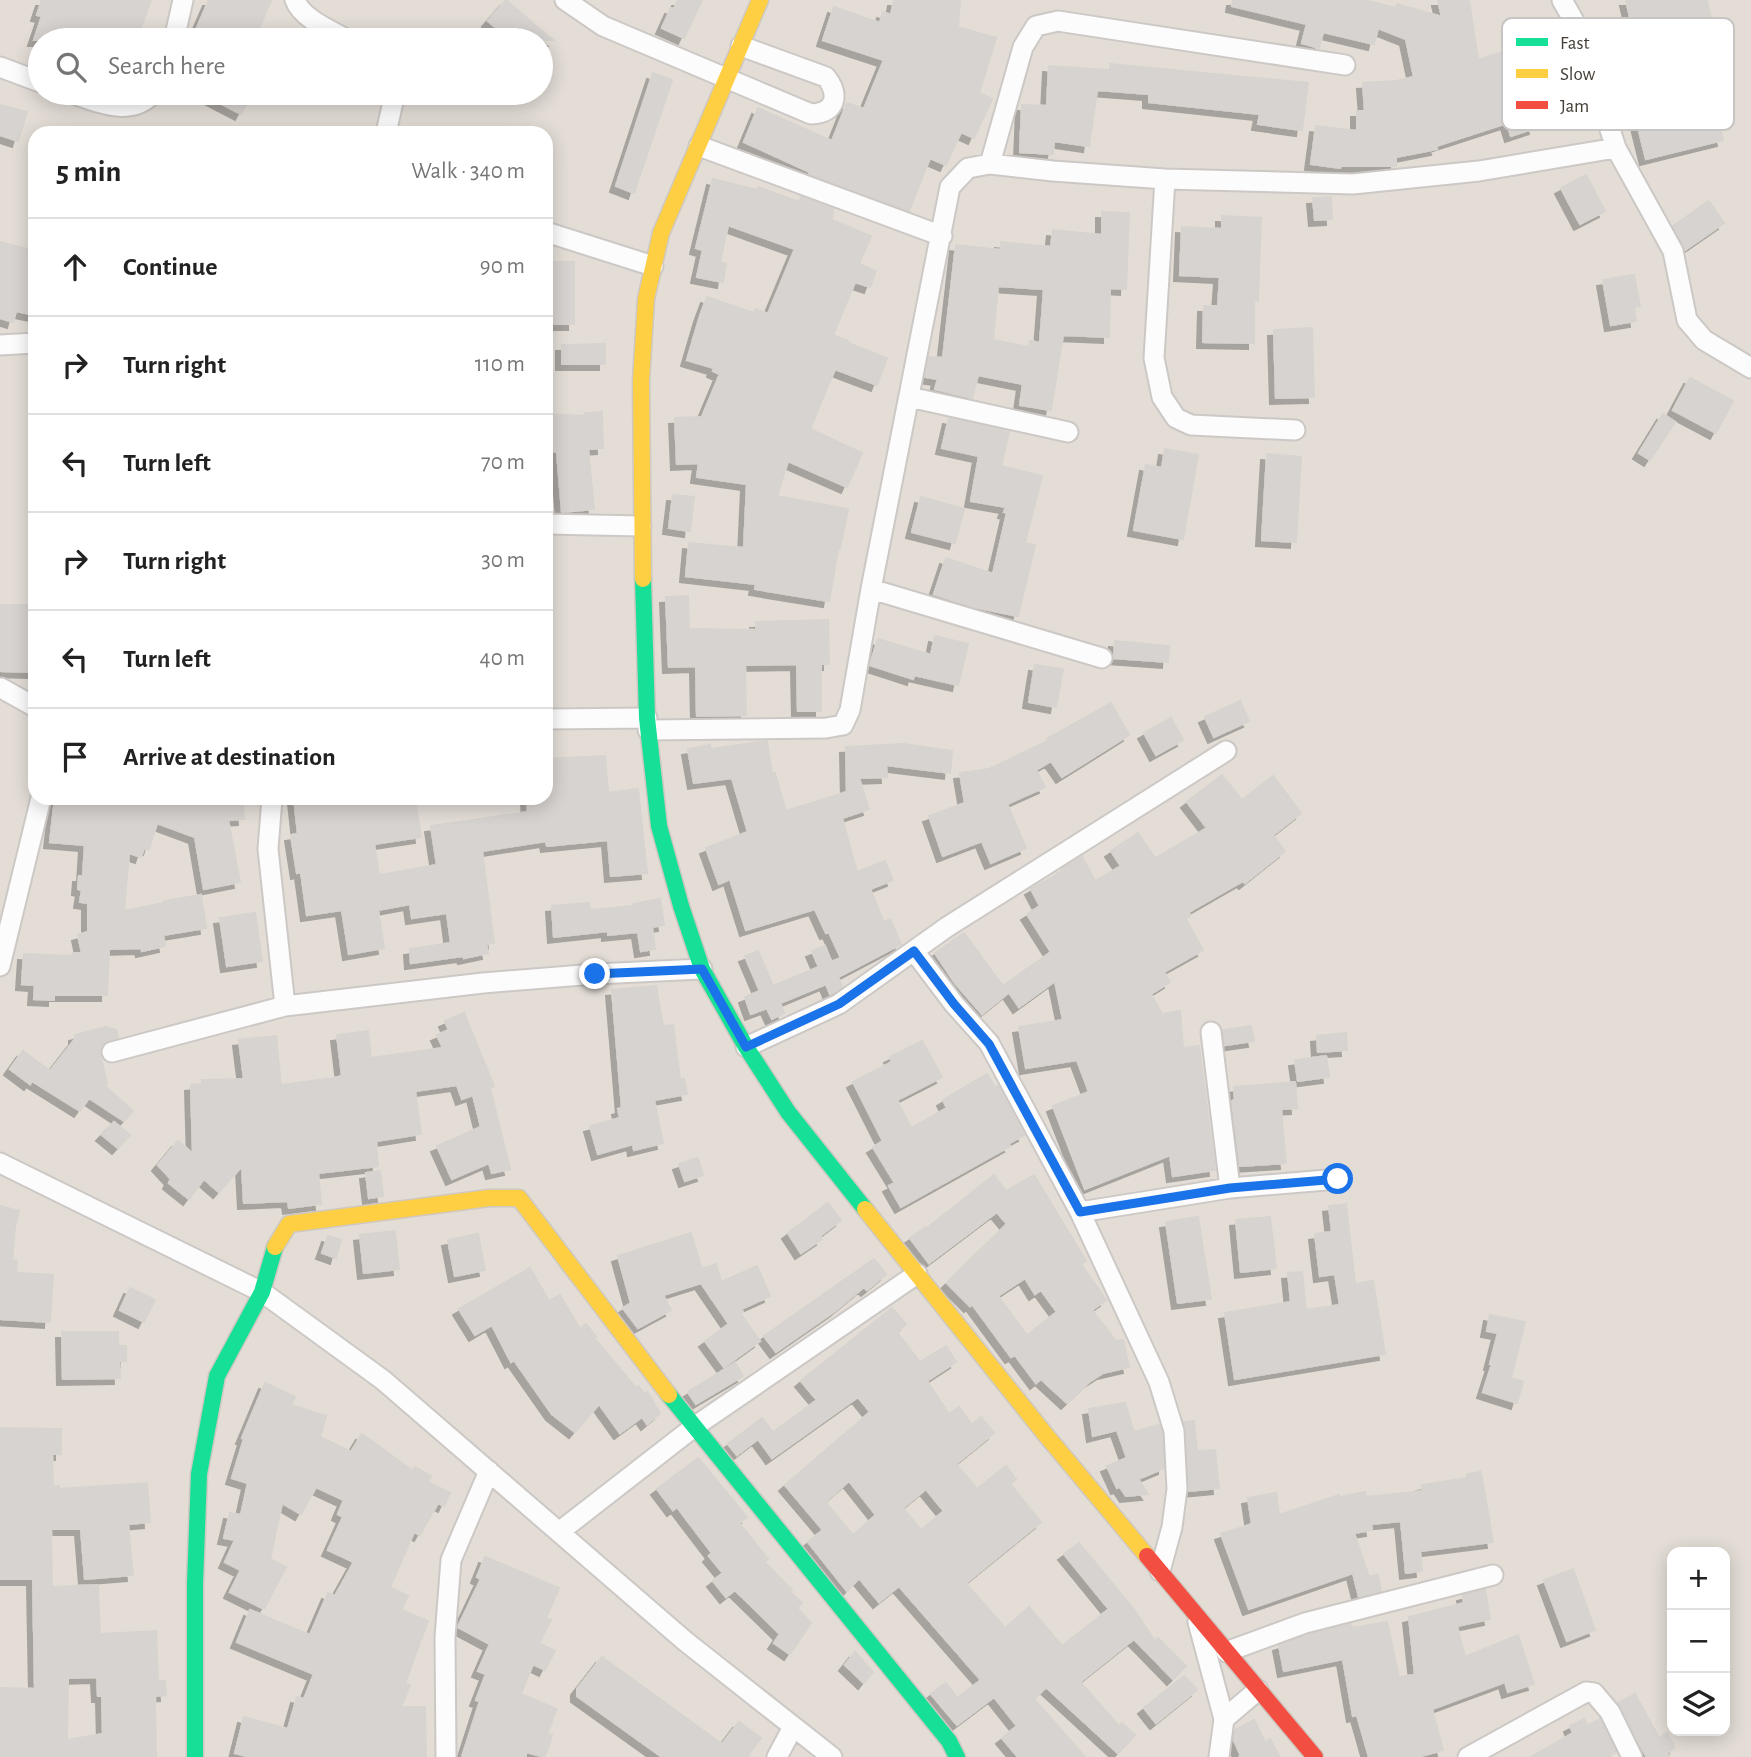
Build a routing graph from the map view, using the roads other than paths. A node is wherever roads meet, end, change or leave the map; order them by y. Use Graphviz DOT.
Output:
graph roads {
  1 [pos="183,0"];
  2 [pos="295,0"];
  3 [pos="565,0"];
  4 [pos="760,0"];
  5 [pos="1562,0"];
  6 [pos="1572,18"];
  7 [pos="177,28"];
  8 [pos="327,28"];
  9 [pos="741,46"];
  10 [pos="1345,65"];
  11 [pos="0,68"];
  12 [pos="28,78"];
  13 [pos="728,80"];
  14 [pos="111,105"];
  15 [pos="130,105"];
  16 [pos="392,105"];
  17 [pos="388,126"];
  18 [pos="1610,130"];
  19 [pos="699,146"];
  20 [pos="1616,148"];
  21 [pos="990,164"];
  22 [pos="1165,179"];
  23 [pos="553,234"];
  24 [pos="942,236"];
  25 [pos="653,266"];
  26 [pos="28,343"];
  27 [pos="0,345"];
  28 [pos="1751,368"];
  29 [pos="909,397"];
  30 [pos="1294,430"];
  31 [pos="1068,432"];
  32 [pos="553,524"];
  33 [pos="641,526"];
  34 [pos="871,589"];
  35 [pos="1102,659"];
  36 [pos="1,688"];
  37 [pos="28,703"];
  38 [pos="553,719"];
  39 [pos="648,724"];
  40 [pos="1226,751"];
  41 [pos="39,805"];
  42 [pos="271,805"];
  43 [pos="914,951"];
  44 [pos="0,966"];
  45 [pos="702,969"];
  46 [pos="285,1006"];
  47 [pos="1211,1032"];
  48 [pos="746,1047"];
  49 [pos="112,1052"];
  50 [pos="0,1163"];
  51 [pos="1338,1179"];
  52 [pos="1230,1188"];
  53 [pos="1080,1212"];
  54 [pos="917,1274"];
  55 [pos="262,1292"];
  56 [pos="694,1427"];
  57 [pos="489,1471"];
  58 [pos="559,1532"];
  59 [pos="1160,1571"];
  60 [pos="1493,1575"];
  61 [pos="1197,1618"];
  62 [pos="1226,1652"];
  63 [pos="1258,1689"];
  64 [pos="1224,1719"];
  65 [pos="793,1727"];
  66 [pos="195,1757"];
  67 [pos="446,1757"];
  68 [pos="777,1757"];
  69 [pos="832,1757"];
  70 [pos="957,1757"];
  71 [pos="1219,1757"];
  72 [pos="1315,1757"];
  73 [pos="1468,1757"];
  74 [pos="1632,1757"];
  1 -- 7 [label="street"];
  2 -- 8 [label="street"];
  3 -- 13 [label="street"];
  4 -- 9 [label="street"];
  5 -- 6 [label="street"];
  9 -- 13 [label="street"];
  9 -- 13 [label="street"];
  10 -- 21 [label="street"];
  11 -- 12 [label="street"];
  13 -- 19 [label="street"];
  14 -- 15 [label="street"];
  16 -- 17 [label="street"];
  18 -- 20 [label="street"];
  19 -- 24 [label="street"];
  19 -- 25 [label="street"];
  20 -- 22 [label="street"];
  20 -- 28 [label="street"];
  21 -- 22 [label="street"];
  21 -- 24 [label="street"];
  22 -- 30 [label="street"];
  23 -- 25 [label="street"];
  24 -- 29 [label="street"];
  25 -- 33 [label="street"];
  26 -- 27 [label="street"];
  29 -- 31 [label="street"];
  29 -- 34 [label="street"];
  32 -- 33 [label="street"];
  33 -- 39 [label="street"];
  34 -- 35 [label="street"];
  34 -- 39 [label="street"];
  36 -- 37 [label="street"];
  38 -- 39 [label="street"];
  39 -- 45 [label="street"];
  40 -- 43 [label="street"];
  41 -- 44 [label="street"];
  42 -- 46 [label="street"];
  43 -- 48 [label="street"];
  43 -- 53 [label="street"];
  45 -- 46 [label="street"];
  45 -- 48 [label="street"];
  46 -- 49 [label="street"];
  47 -- 52 [label="street"];
  48 -- 54 [label="street"];
  50 -- 55 [label="street"];
  51 -- 52 [label="street"];
  52 -- 53 [label="street"];
  53 -- 59 [label="street"];
  54 -- 56 [label="street"];
  54 -- 59 [label="street"];
  55 -- 56 [label="street"];
  55 -- 57 [label="street"];
  55 -- 66 [label="street"];
  56 -- 58 [label="street"];
  56 -- 70 [label="street"];
  57 -- 58 [label="street"];
  57 -- 67 [label="street"];
  58 -- 65 [label="street"];
  59 -- 61 [label="street"];
  60 -- 62 [label="street"];
  61 -- 62 [label="street"];
  61 -- 64 [label="street"];
  62 -- 63 [label="street"];
  63 -- 64 [label="street"];
  63 -- 72 [label="street"];
  64 -- 71 [label="street"];
  65 -- 68 [label="street"];
  65 -- 69 [label="street"];
  73 -- 74 [label="street"];
}
